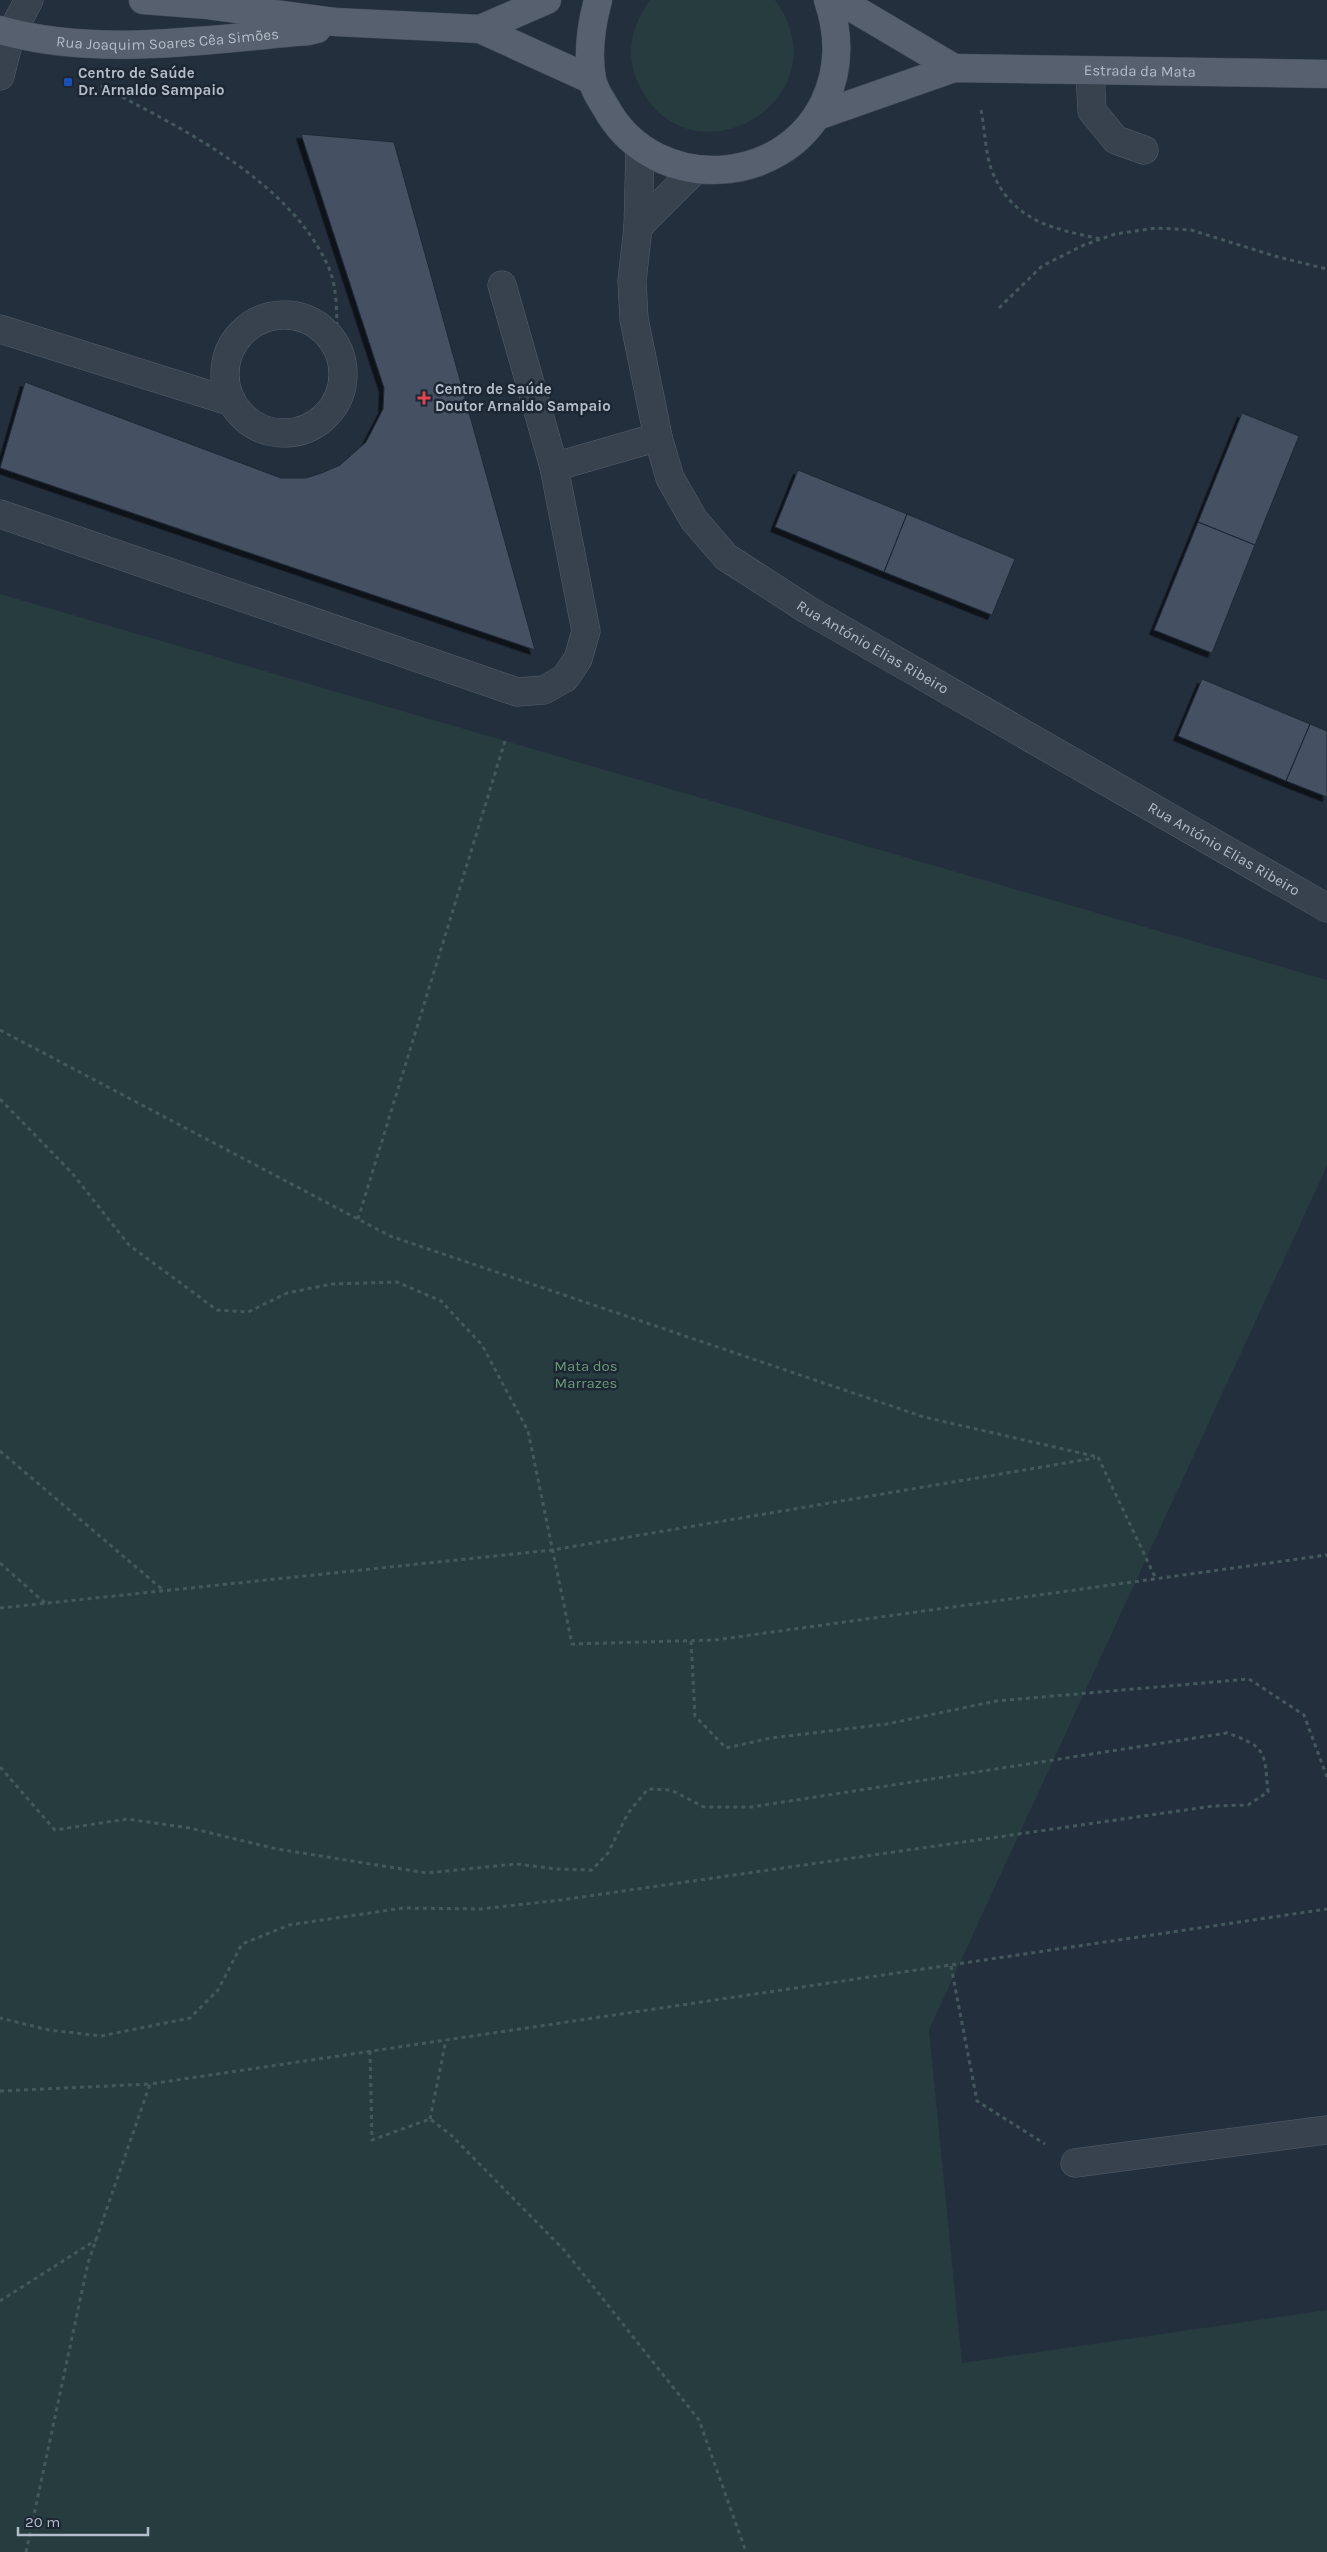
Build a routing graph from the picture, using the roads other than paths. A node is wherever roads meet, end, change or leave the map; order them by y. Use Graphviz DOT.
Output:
graph roads {
  1 [pos="28,0"];
  2 [pos="143,0"];
  3 [pos="547,0"];
  4 [pos="598,0"];
  5 [pos="828,0"];
  6 [pos="839,0"];
  7 [pos="335,22"];
  8 [pos="480,29"];
  9 [pos="6,31"];
  10 [pos="954,68"];
  11 [pos="1090,70"];
  12 [pos="1327,74"];
  13 [pos="0,76"];
  14 [pos="592,80"];
  15 [pos="817,116"];
  16 [pos="640,148"];
  17 [pos="1144,150"];
  18 [pos="695,170"];
  19 [pos="638,227"];
  20 [pos="502,284"];
  21 [pos="0,329"];
  22 [pos="232,402"];
  23 [pos="658,437"];
  24 [pos="554,467"];
  25 [pos="0,514"];
  26 [pos="1327,908"];
  27 [pos="1327,2130"];
  28 [pos="1075,2163"];
  1 -- 9 [label="street"];
  2 -- 7 [label="main road, Rua Joaquim Soares Cêa Simões"];
  3 -- 8 [label="main road, Rua Joaquim Soares Cêa Simões"];
  4 -- 14 [label="main road"];
  5 -- 15 [label="main road"];
  6 -- 10 [label="main road, Estrada da Mata"];
  7 -- 8 [label="main road, Rua Joaquim Soares Cêa Simões"];
  7 -- 9 [label="main road, Rua Joaquim Soares Cêa Simões"];
  8 -- 14 [label="main road, Rua Joaquim Soares Cêa Simões"];
  9 -- 13 [label="street"];
  10 -- 11 [label="main road, Estrada da Mata"];
  10 -- 15 [label="main road, Estrada da Mata"];
  11 -- 12 [label="main road, Estrada da Mata"];
  11 -- 17 [label="street"];
  14 -- 16 [label="main road"];
  15 -- 18 [label="main road"];
  16 -- 18 [label="main road"];
  16 -- 19 [label="street, Rua António Elias Ribeiro"];
  18 -- 19 [label="street"];
  19 -- 23 [label="street, Rua António Elias Ribeiro"];
  20 -- 24 [label="street"];
  21 -- 22 [label="street"];
  22 -- 22 [label="street"];
  23 -- 24 [label="street"];
  23 -- 26 [label="street, Rua António Elias Ribeiro"];
  24 -- 25 [label="street"];
  27 -- 28 [label="street"];
}
